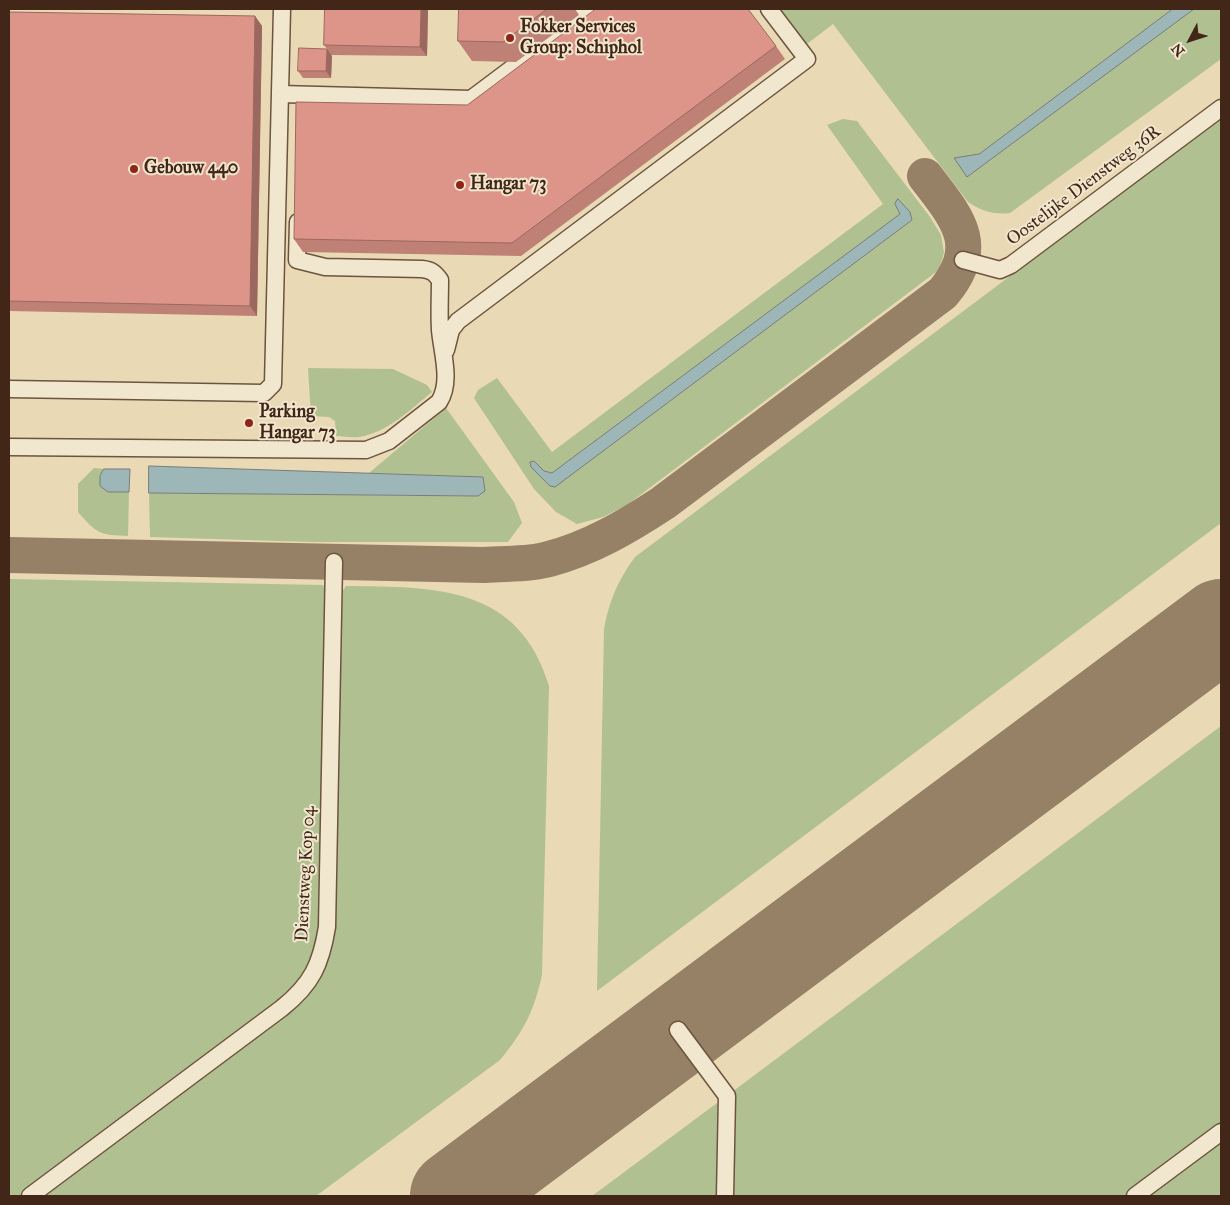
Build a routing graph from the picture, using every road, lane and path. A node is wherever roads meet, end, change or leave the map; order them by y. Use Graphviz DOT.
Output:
graph roads {
  1 [pos="282,9"];
  2 [pos="769,9"];
  3 [pos="598,12"];
  4 [pos="280,94"];
  5 [pos="1221,108"];
  6 [pos="299,109"];
  7 [pos="298,203"];
  8 [pos="963,260"];
  9 [pos="444,357"];
  10 [pos="9,389"];
  11 [pos="9,447"];
  12 [pos="334,562"];
  13 [pos="678,1030"];
  14 [pos="1221,1132"];
  15 [pos="30,1196"];
  16 [pos="725,1196"];
  17 [pos="1135,1196"];
  1 -- 4 [label="lane"];
  2 -- 9 [label="lane"];
  3 -- 4 [label="lane"];
  3 -- 6 [label="lane"];
  4 -- 10 [label="lane"];
  5 -- 8 [label="lane, Oostelijke Dienstweg 36R"];
  7 -- 9 [label="lane"];
  9 -- 11 [label="lane"];
  12 -- 15 [label="lane, Dienstweg Kop 04"];
  13 -- 16 [label="lane"];
  14 -- 17 [label="lane"];
}
